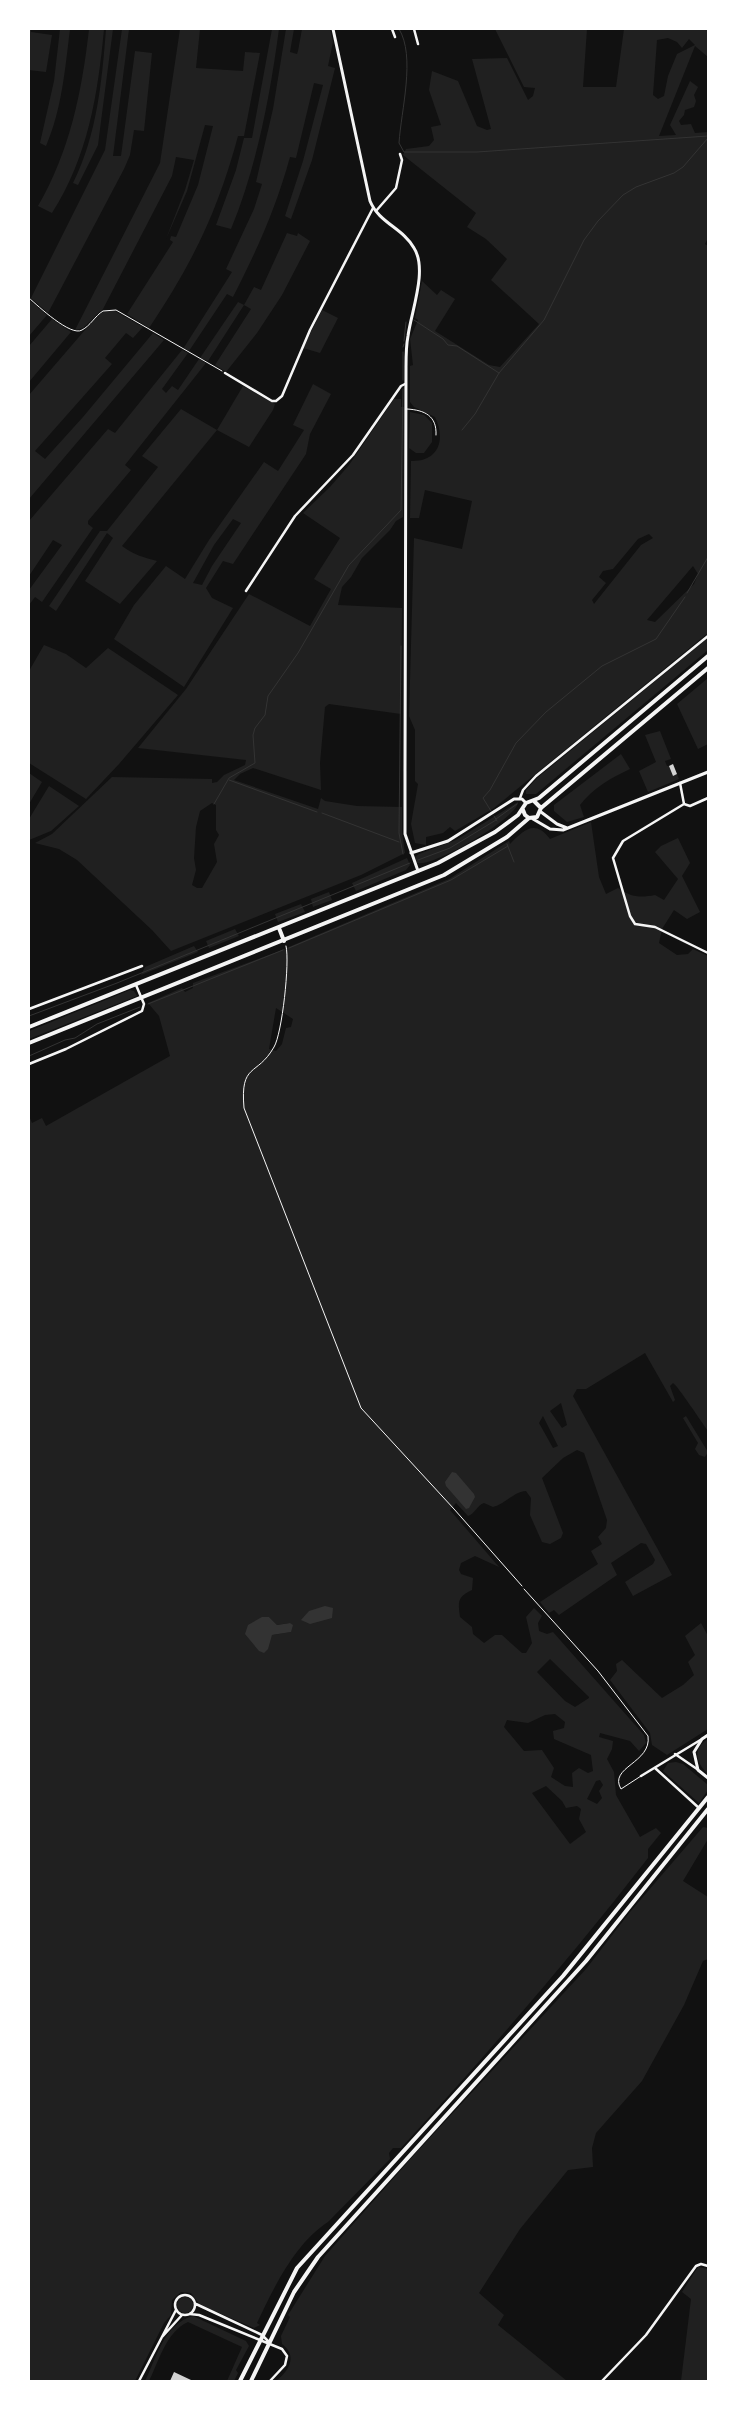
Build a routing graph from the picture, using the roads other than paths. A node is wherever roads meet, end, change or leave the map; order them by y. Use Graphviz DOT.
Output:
graph roads {
  1 [pos="333,29"];
  2 [pos="392,29"];
  3 [pos="414,29"];
  4 [pos="395,37"];
  5 [pos="418,44"];
  6 [pos="400,154"];
  7 [pos="374,210"];
  8 [pos="225,373"];
  9 [pos="407,383"];
  10 [pos="407,409"];
  11 [pos="436,435"];
  12 [pos="246,590"];
  13 [pos="708,636"];
  14 [pos="708,656"];
  15 [pos="708,668"];
  16 [pos="708,772"];
  17 [pos="680,783"];
  18 [pos="520,798"];
  19 [pos="708,798"];
  20 [pos="534,801"];
  21 [pos="526,803"];
  22 [pos="684,804"];
  23 [pos="523,810"];
  24 [pos="541,810"];
  25 [pos="531,819"];
  26 [pos="568,828"];
  27 [pos="411,853"];
  28 [pos="418,872"];
  29 [pos="279,928"];
  30 [pos="284,941"];
  31 [pos="708,953"];
  32 [pos="142,966"];
  33 [pos="135,984"];
  34 [pos="141,998"];
  35 [pos="29,1009"];
  36 [pos="29,1027"];
  37 [pos="29,1043"];
  38 [pos="29,1064"];
  39 [pos="524,1589"];
  40 [pos="708,1735"];
  41 [pos="702,1739"];
  42 [pos="675,1754"];
  43 [pos="655,1768"];
  44 [pos="698,1770"];
  45 [pos="642,1776"];
  46 [pos="708,1778"];
  47 [pos="708,1797"];
  48 [pos="700,1808"];
  49 [pos="708,1809"];
  50 [pos="706,1815"];
  51 [pos="708,2266"];
  52 [pos="196,2304"];
  53 [pos="176,2310"];
  54 [pos="190,2314"];
  55 [pos="182,2315"];
  56 [pos="262,2335"];
  57 [pos="259,2341"];
  58 [pos="158,2342"];
  59 [pos="269,2343"];
  60 [pos="140,2381"];
  61 [pos="240,2381"];
  62 [pos="250,2381"];
  63 [pos="270,2381"];
  64 [pos="602,2381"];
  1 -- 7 [label="street"];
  2 -- 4 [label="street"];
  3 -- 5 [label="street"];
  6 -- 7 [label="street"];
  7 -- 8 [label="street"];
  7 -- 9 [label="street"];
  9 -- 10 [label="street"];
  9 -- 12 [label="street"];
  10 -- 11 [label="lane"];
  10 -- 27 [label="street"];
  13 -- 18 [label="street"];
  14 -- 20 [label="main road"];
  15 -- 24 [label="main road"];
  16 -- 17 [label="street"];
  17 -- 22 [label="street"];
  17 -- 26 [label="street"];
  18 -- 21 [label="street"];
  18 -- 27 [label="street"];
  19 -- 22 [label="street"];
  20 -- 21 [label="main road"];
  20 -- 24 [label="main road"];
  21 -- 23 [label="main road"];
  22 -- 31 [label="street"];
  23 -- 25 [label="main road"];
  23 -- 28 [label="main road"];
  24 -- 25 [label="main road"];
  24 -- 26 [label="street"];
  25 -- 26 [label="street"];
  25 -- 30 [label="main road"];
  27 -- 28 [label="street"];
  28 -- 29 [label="main road"];
  29 -- 30 [label="main road"];
  29 -- 33 [label="main road"];
  30 -- 34 [label="main road"];
  32 -- 35 [label="street"];
  33 -- 34 [label="street"];
  33 -- 36 [label="main road"];
  34 -- 37 [label="main road"];
  34 -- 38 [label="street"];
  39 -- 45 [label="lane"];
  40 -- 41 [label="street"];
  41 -- 42 [label="street"];
  41 -- 44 [label="street"];
  42 -- 43 [label="street"];
  42 -- 44 [label="street"];
  43 -- 45 [label="street"];
  43 -- 48 [label="street"];
  44 -- 46 [label="street"];
  47 -- 48 [label="main road"];
  48 -- 56 [label="main road"];
  49 -- 50 [label="main road"];
  50 -- 59 [label="main road"];
  51 -- 64 [label="street"];
  52 -- 53 [label="street"];
  52 -- 54 [label="street"];
  52 -- 56 [label="street"];
  53 -- 55 [label="street"];
  53 -- 58 [label="street"];
  54 -- 55 [label="street"];
  54 -- 57 [label="street"];
  55 -- 58 [label="street"];
  56 -- 57 [label="main road"];
  56 -- 59 [label="street"];
  57 -- 59 [label="street"];
  57 -- 61 [label="main road"];
  58 -- 60 [label="street"];
  59 -- 62 [label="main road"];
  59 -- 63 [label="street"];
}
